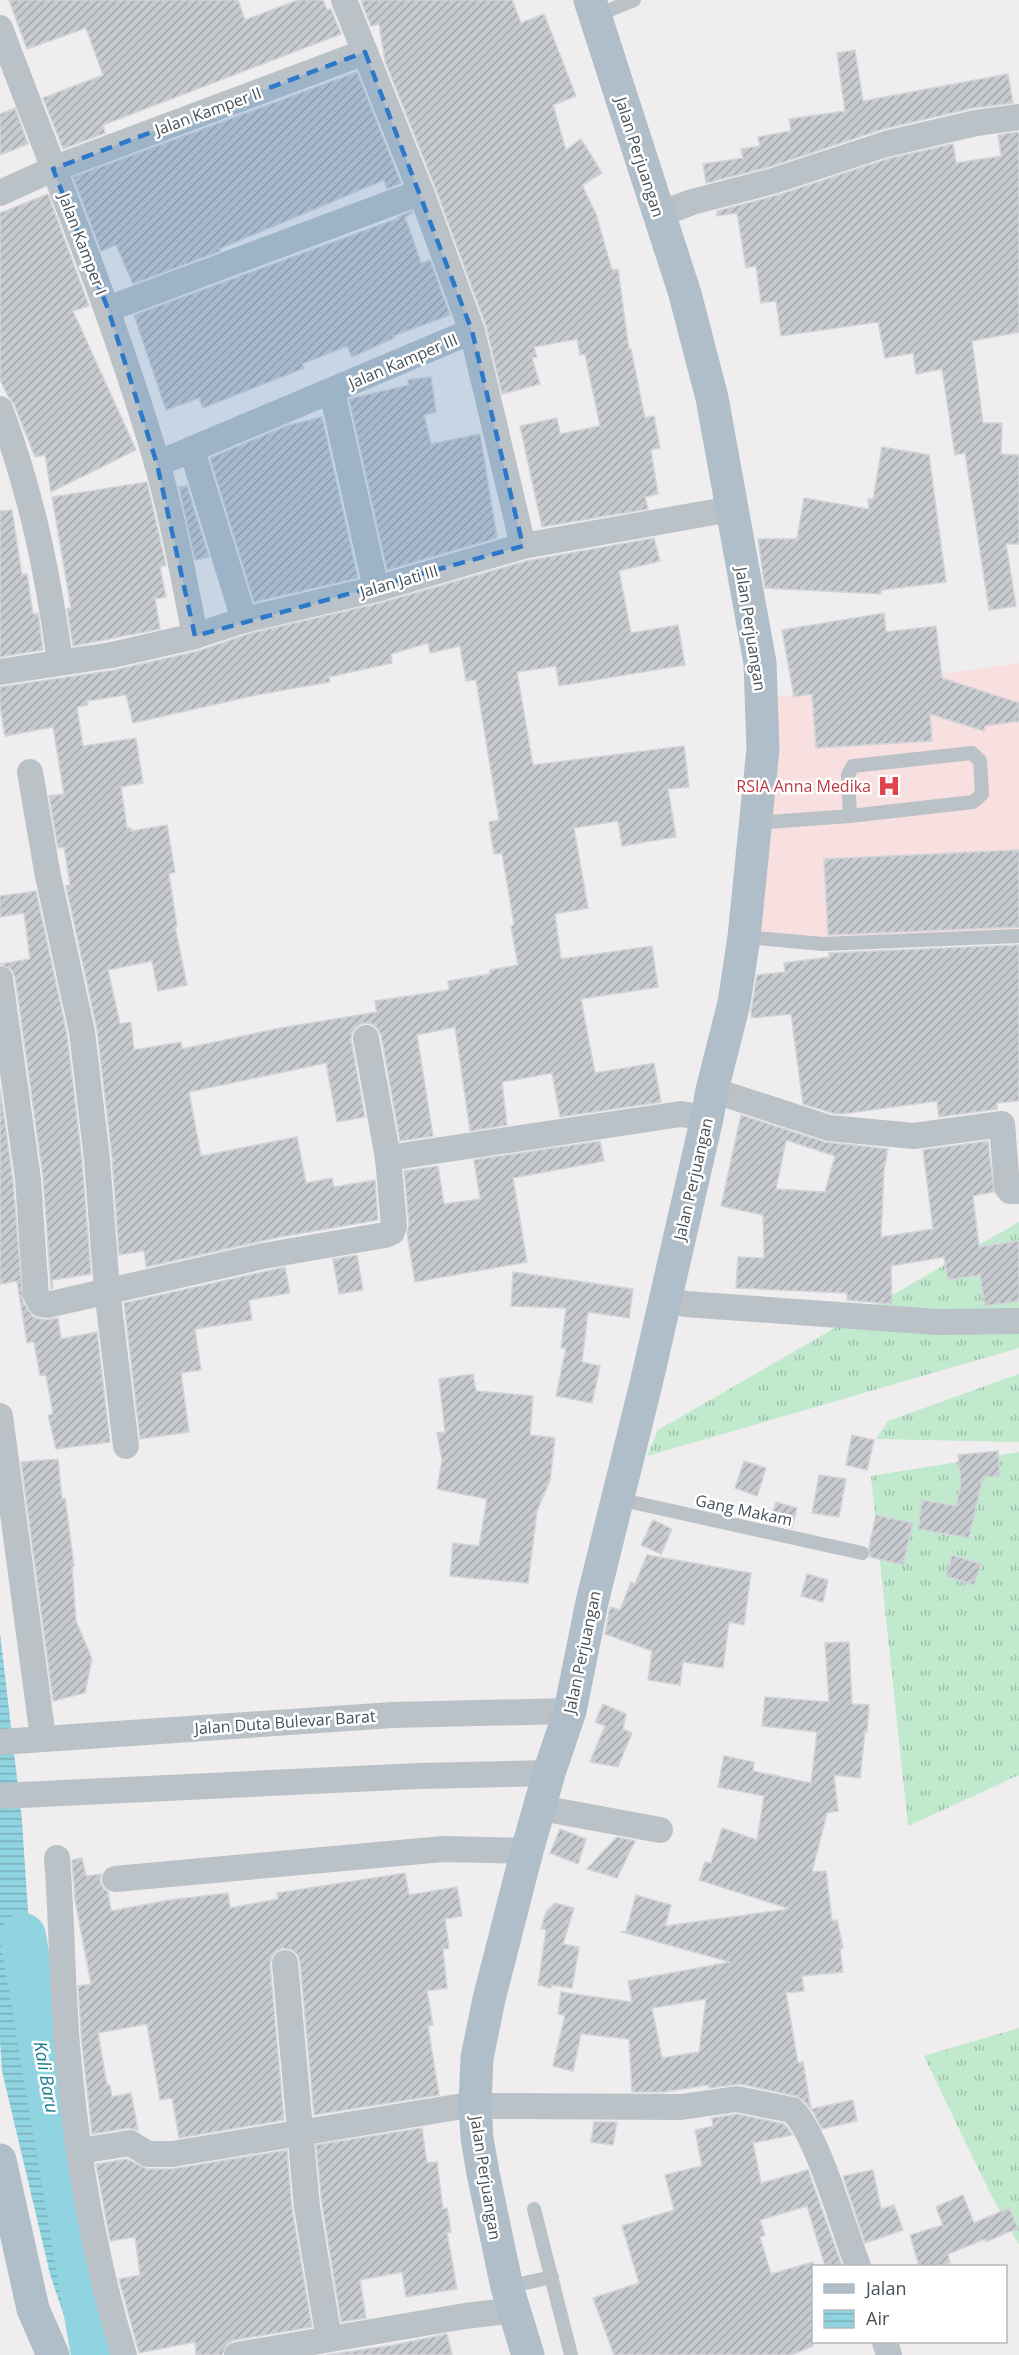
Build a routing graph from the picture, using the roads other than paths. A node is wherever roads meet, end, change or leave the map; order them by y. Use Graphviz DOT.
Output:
graph roads {
  1 [pos="344,0"];
  2 [pos="634,0"];
  3 [pos="593,8"];
  4 [pos="0,28"];
  5 [pos="365,52"];
  6 [pos="1019,117"];
  7 [pos="53,169"];
  8 [pos="421,192"];
  9 [pos="0,193"];
  10 [pos="658,215"];
  11 [pos="108,309"];
  12 [pos="472,331"];
  13 [pos="332,391"];
  14 [pos="0,409"];
  15 [pos="192,450"];
  16 [pos="157,464"];
  17 [pos="731,509"];
  18 [pos="523,546"];
  19 [pos="376,589"];
  20 [pos="244,620"];
  21 [pos="195,636"];
  22 [pos="60,661"];
  23 [pos="0,672"];
  24 [pos="30,772"];
  25 [pos="850,816"];
  26 [pos="756,823"];
  27 [pos="1019,936"];
  28 [pos="744,937"];
  29 [pos="0,979"];
  30 [pos="366,1038"];
  31 [pos="709,1104"];
  32 [pos="388,1158"];
  33 [pos="1019,1191"];
  34 [pos="107,1290"];
  35 [pos="666,1300"];
  36 [pos="1019,1321"];
  37 [pos="0,1416"];
  38 [pos="126,1446"];
  39 [pos="618,1499"];
  40 [pos="862,1553"];
  41 [pos="570,1711"];
  42 [pos="22,1740"];
  43 [pos="549,1773"];
  44 [pos="0,1796"];
  45 [pos="541,1808"];
  46 [pos="660,1830"];
  47 [pos="527,1851"];
  48 [pos="57,1858"];
  49 [pos="115,1879"];
  50 [pos="285,1963"];
  51 [pos="475,2104"];
  52 [pos="300,2131"];
  53 [pos="80,2151"];
  54 [pos="0,2160"];
  55 [pos="534,2209"];
  56 [pos="858,2265"];
  57 [pos="552,2277"];
  58 [pos="511,2295"];
  59 [pos="329,2339"];
  60 [pos="53,2355"];
  61 [pos="124,2355"];
  62 [pos="237,2355"];
  63 [pos="528,2355"];
  64 [pos="572,2355"];
  1 -- 5 [label="street"];
  2 -- 3 [label="lane"];
  3 -- 10 [label="main road, Jalan Perjuangan"];
  4 -- 7 [label="street, Jalan Kamper I"];
  5 -- 7 [label="street, Jalan Kamper II"];
  5 -- 8 [label="street, Jalan Kamper III"];
  6 -- 10 [label="street"];
  7 -- 9 [label="street, Jalan Kamper II"];
  7 -- 11 [label="street, Jalan Kamper I"];
  8 -- 11 [label="street"];
  8 -- 12 [label="street, Jalan Kamper III"];
  10 -- 17 [label="main road, Jalan Perjuangan"];
  11 -- 16 [label="street, Jalan Kamper I"];
  12 -- 13 [label="street, Jalan Kamper III"];
  12 -- 18 [label="street"];
  13 -- 15 [label="street, Jalan Kamper III"];
  13 -- 19 [label="street"];
  14 -- 22 [label="street"];
  15 -- 16 [label="street, Jalan Kamper III"];
  15 -- 20 [label="street"];
  16 -- 21 [label="street, Jalan Kamper I"];
  17 -- 18 [label="street, Jalan Jati III"];
  17 -- 26 [label="main road, Jalan Perjuangan"];
  18 -- 19 [label="street, Jalan Jati III"];
  19 -- 20 [label="street, Jalan Jati III"];
  20 -- 21 [label="street, Jalan Jati III"];
  21 -- 22 [label="street, Jalan Jati III"];
  22 -- 23 [label="street, Jalan Jati III"];
  24 -- 34 [label="street"];
  25 -- 25 [label="lane"];
  25 -- 26 [label="lane"];
  26 -- 28 [label="main road, Jalan Perjuangan"];
  27 -- 28 [label="lane"];
  28 -- 31 [label="main road, Jalan Perjuangan"];
  29 -- 34 [label="street"];
  30 -- 32 [label="street"];
  31 -- 32 [label="street"];
  31 -- 33 [label="street"];
  31 -- 35 [label="main road, Jalan Perjuangan"];
  32 -- 34 [label="street"];
  34 -- 38 [label="street"];
  35 -- 36 [label="street"];
  35 -- 39 [label="main road, Jalan Perjuangan"];
  37 -- 42 [label="street"];
  39 -- 40 [label="lane, Gang Makam"];
  39 -- 41 [label="main road, Jalan Perjuangan"];
  41 -- 42 [label="street, Jalan Duta Bulevar Barat"];
  41 -- 43 [label="main road, Jalan Perjuangan"];
  43 -- 44 [label="street"];
  43 -- 45 [label="main road, Jalan Perjuangan"];
  45 -- 46 [label="street"];
  45 -- 47 [label="main road, Jalan Perjuangan"];
  47 -- 49 [label="street"];
  47 -- 51 [label="main road, Jalan Perjuangan"];
  48 -- 53 [label="street"];
  50 -- 52 [label="street"];
  51 -- 52 [label="street"];
  51 -- 56 [label="street"];
  51 -- 58 [label="main road, Jalan Perjuangan"];
  52 -- 53 [label="street"];
  52 -- 59 [label="street"];
  53 -- 61 [label="street"];
  54 -- 60 [label="main road"];
  55 -- 57 [label="lane"];
  57 -- 58 [label="lane"];
  57 -- 64 [label="lane"];
  58 -- 59 [label="street"];
  58 -- 63 [label="main road, Jalan Perjuangan"];
  59 -- 62 [label="street"];
}
